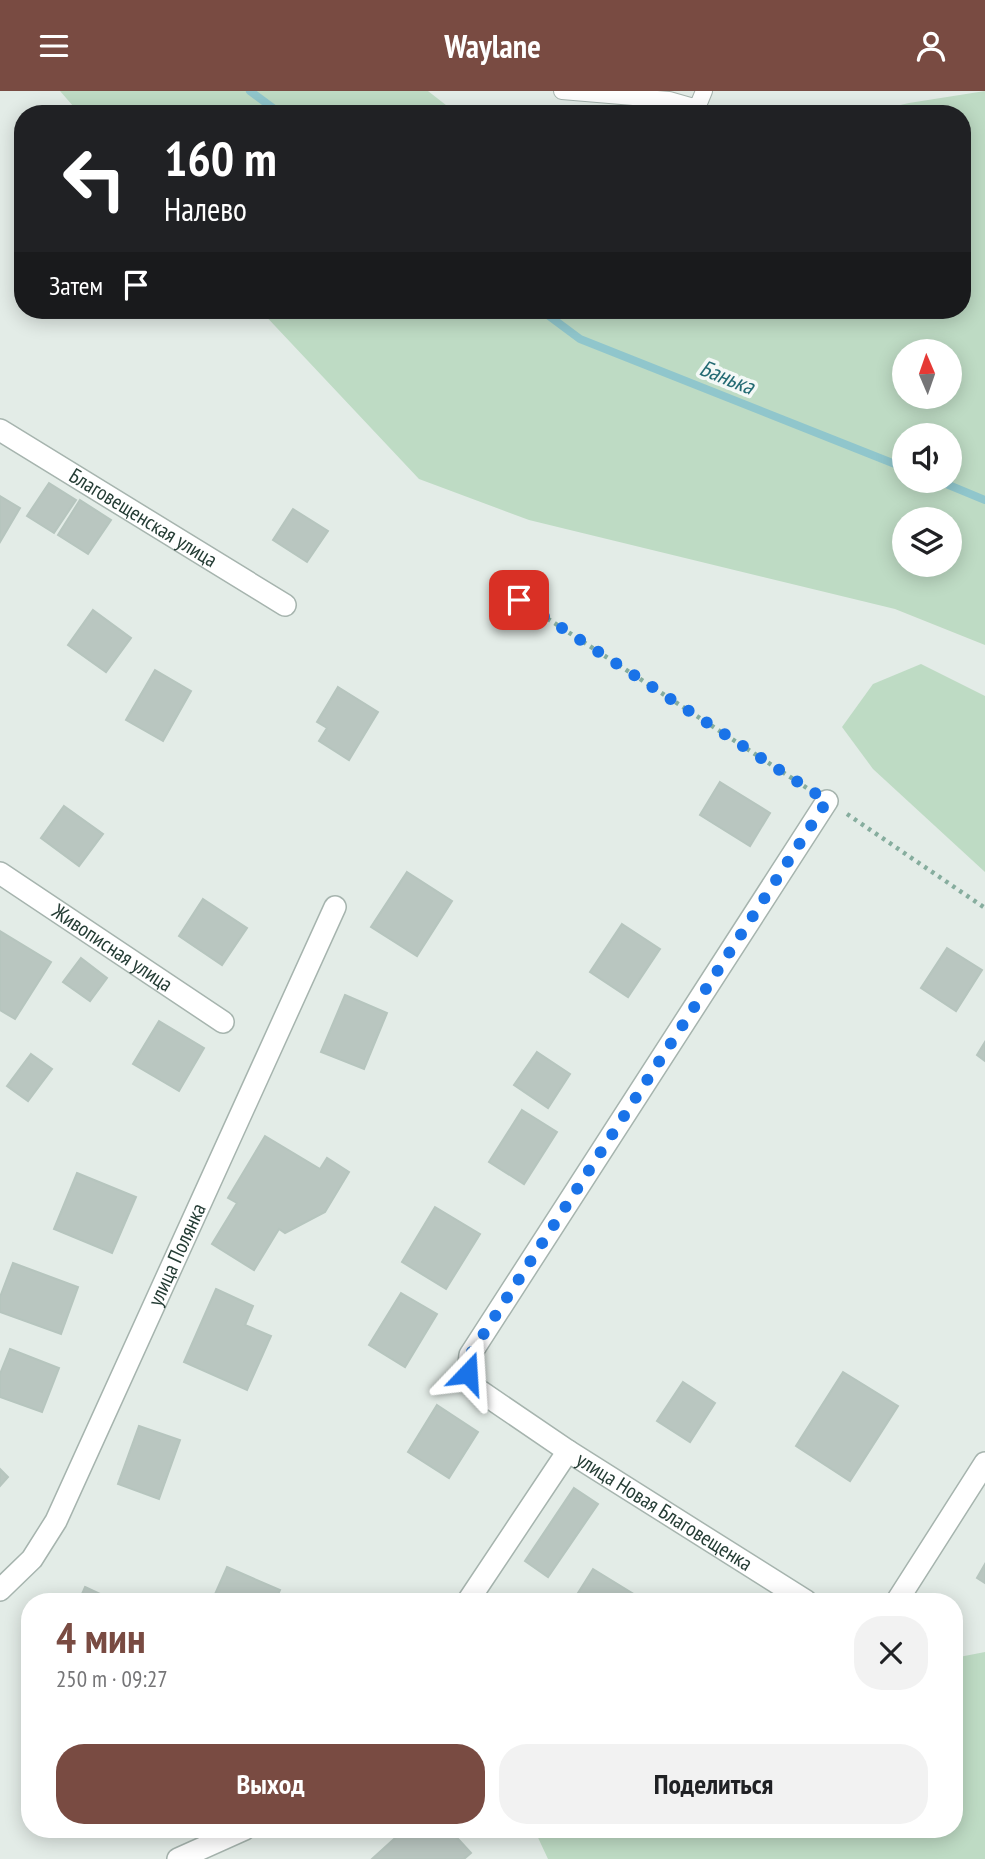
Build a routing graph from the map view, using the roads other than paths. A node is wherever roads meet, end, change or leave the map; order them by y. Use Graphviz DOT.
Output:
graph roads {
  1 [pos="562,91"];
  2 [pos="686,105"];
  3 [pos="0,430"];
  4 [pos="285,604"];
  5 [pos="827,801"];
  6 [pos="0,873"];
  7 [pos="335,907"];
  8 [pos="223,1022"];
  9 [pos="568,1451"];
  10 [pos="985,1463"];
  11 [pos="0,1590"];
  12 [pos="473,1593"];
  13 [pos="793,1593"];
  14 [pos="902,1593"];
  15 [pos="225,1838"];
  16 [pos="178,1859"];
  1 -- 2 [label="lane"];
  3 -- 4 [label="street, Благовещенская улица"];
  5 -- 9 [label="street"];
  6 -- 8 [label="street, Живописная улица"];
  7 -- 11 [label="street, улица Полянка"];
  9 -- 12 [label="street, улица Новая Благовещенка"];
  9 -- 13 [label="street, улица Новая Благовещенка"];
  10 -- 14 [label="street"];
  15 -- 16 [label="street"];
}
